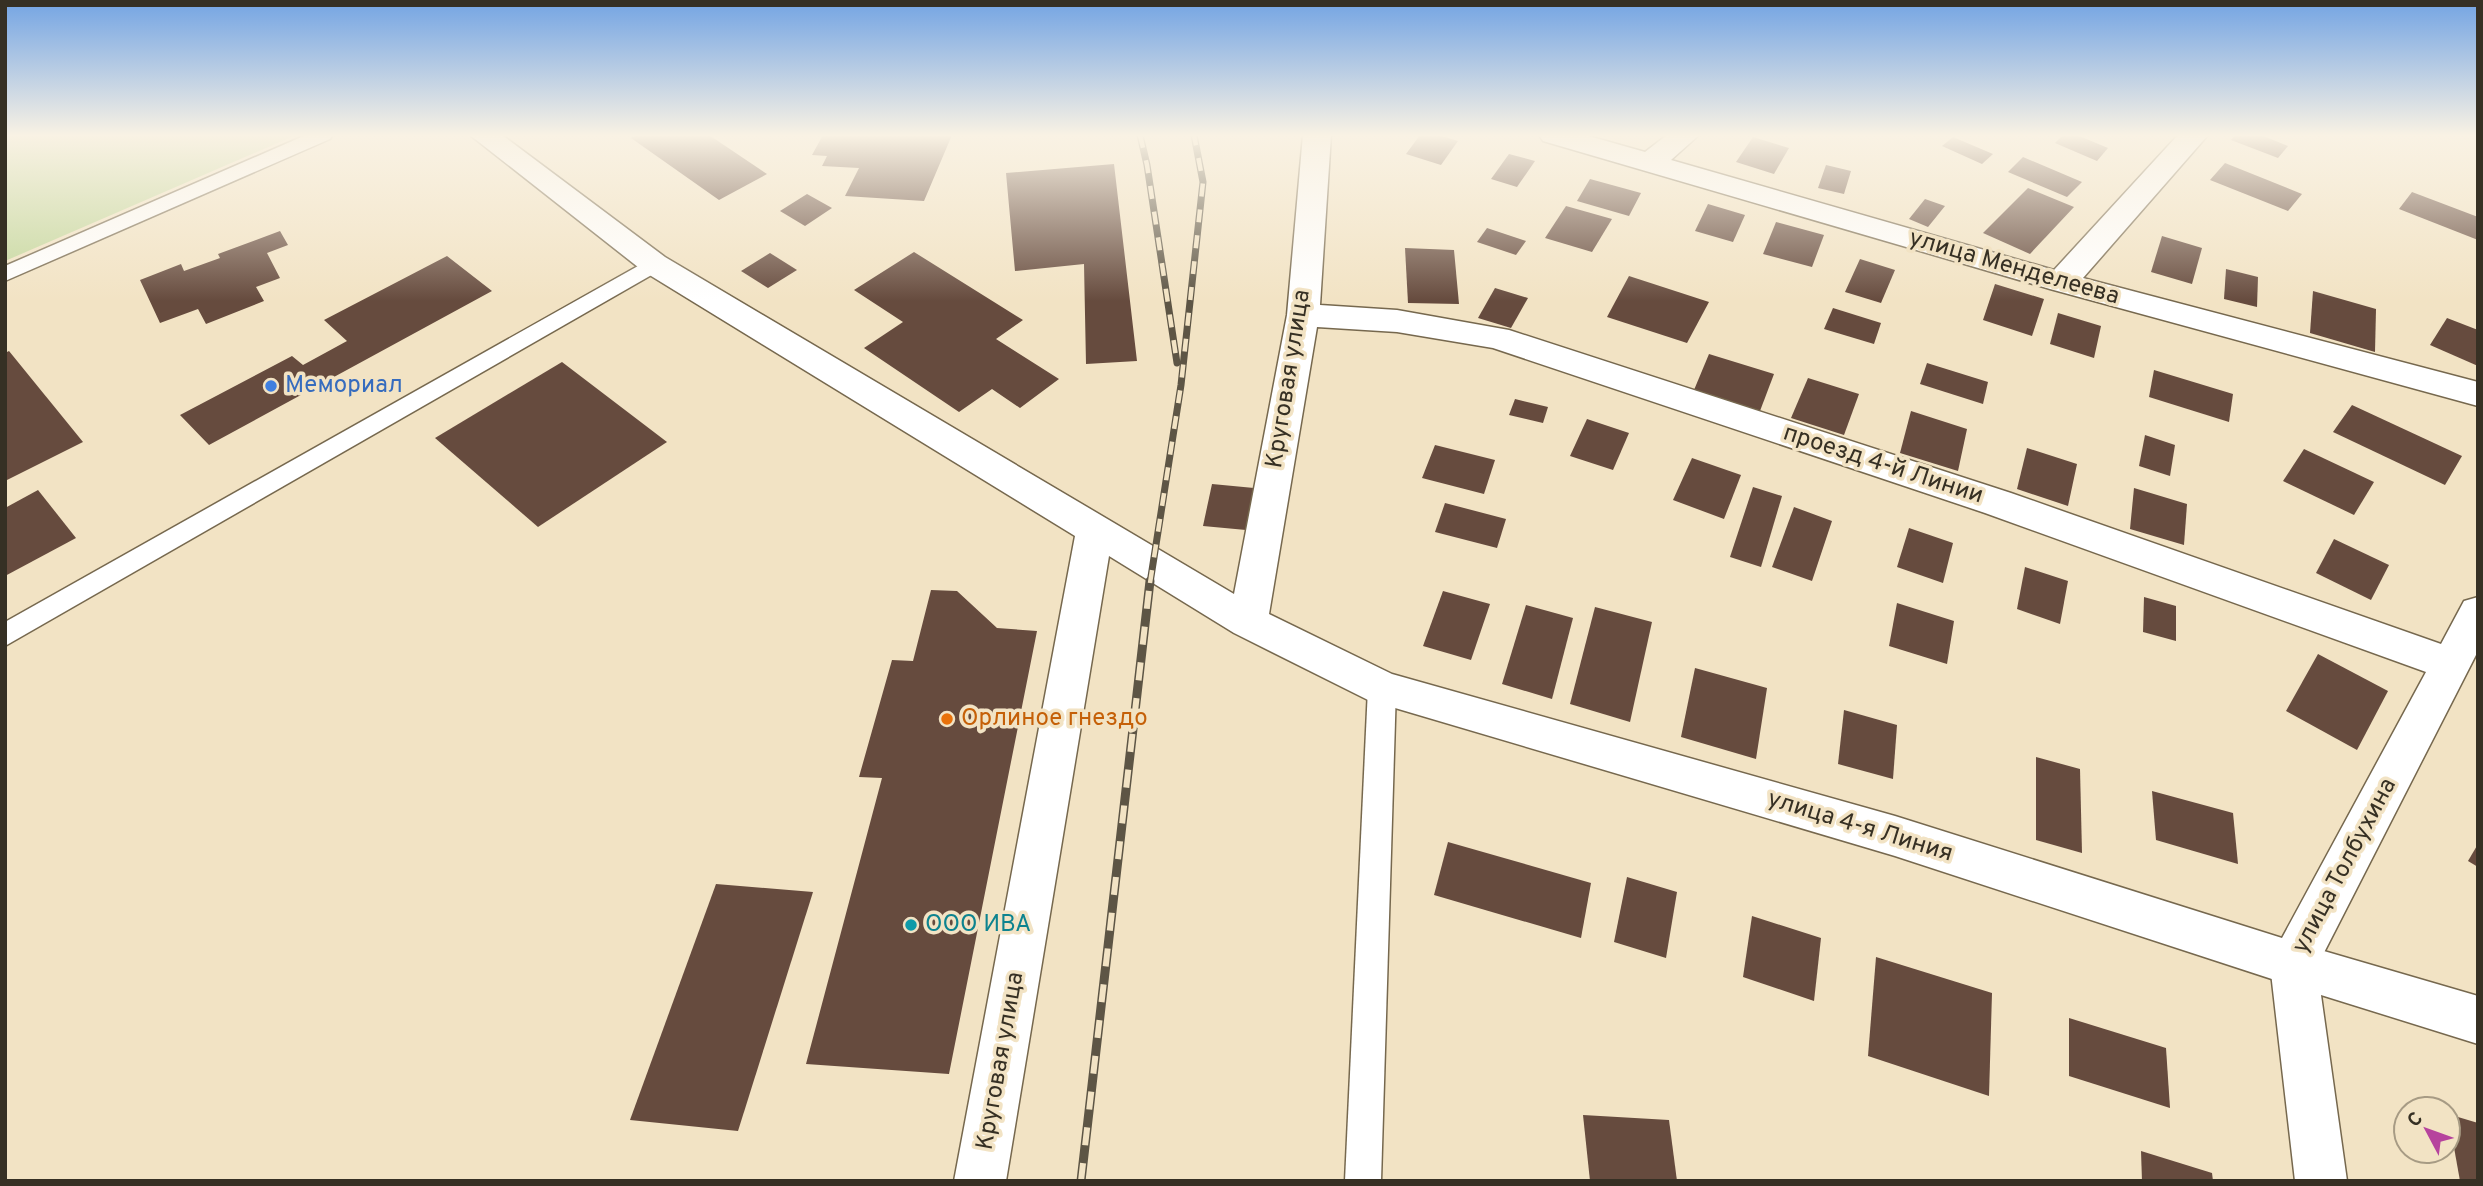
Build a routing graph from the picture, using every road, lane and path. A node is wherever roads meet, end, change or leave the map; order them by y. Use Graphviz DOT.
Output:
graph roads {
  1 [pos="196,190"];
  2 [pos="557,190"];
  3 [pos="1313,190"];
  4 [pos="1748,190"];
  5 [pos="2144,190"];
  6 [pos="5,249"];
  7 [pos="654,264"];
  8 [pos="12,271"];
  9 [pos="2061,282"];
  10 [pos="1303,315"];
  11 [pos="2478,394"];
  12 [pos="1095,528"];
  13 [pos="2478,612"];
  14 [pos="1248,622"];
  15 [pos="5,635"];
  16 [pos="2451,664"];
  17 [pos="1382,688"];
  18 [pos="2293,964"];
  19 [pos="2478,1020"];
  20 [pos="979,1181"];
  21 [pos="1363,1181"];
  22 [pos="2321,1181"];
  1 -- 8 [label="lane"];
  2 -- 7 [label="street, улица 4-я Линия"];
  3 -- 10 [label="street, Круговая улица"];
  4 -- 9 [label="street, улица Менделеева"];
  5 -- 9 [label="street"];
  6 -- 8 [label="lane"];
  7 -- 12 [label="street, улица 4-я Линия"];
  7 -- 15 [label="lane"];
  9 -- 11 [label="street, улица Менделеева"];
  10 -- 14 [label="street, Круговая улица"];
  10 -- 16 [label="street, проезд 4-й Линии"];
  12 -- 14 [label="street, улица 4-я Линия"];
  12 -- 20 [label="street, Круговая улица"];
  13 -- 16 [label="street, улица Толбухина"];
  14 -- 17 [label="street, улица 4-я Линия"];
  16 -- 18 [label="street, улица Толбухина"];
  17 -- 18 [label="street, улица 4-я Линия"];
  17 -- 21 [label="lane"];
  18 -- 19 [label="street, улица 4-я Линия"];
  18 -- 22 [label="street, улица Толбухина"];
}
